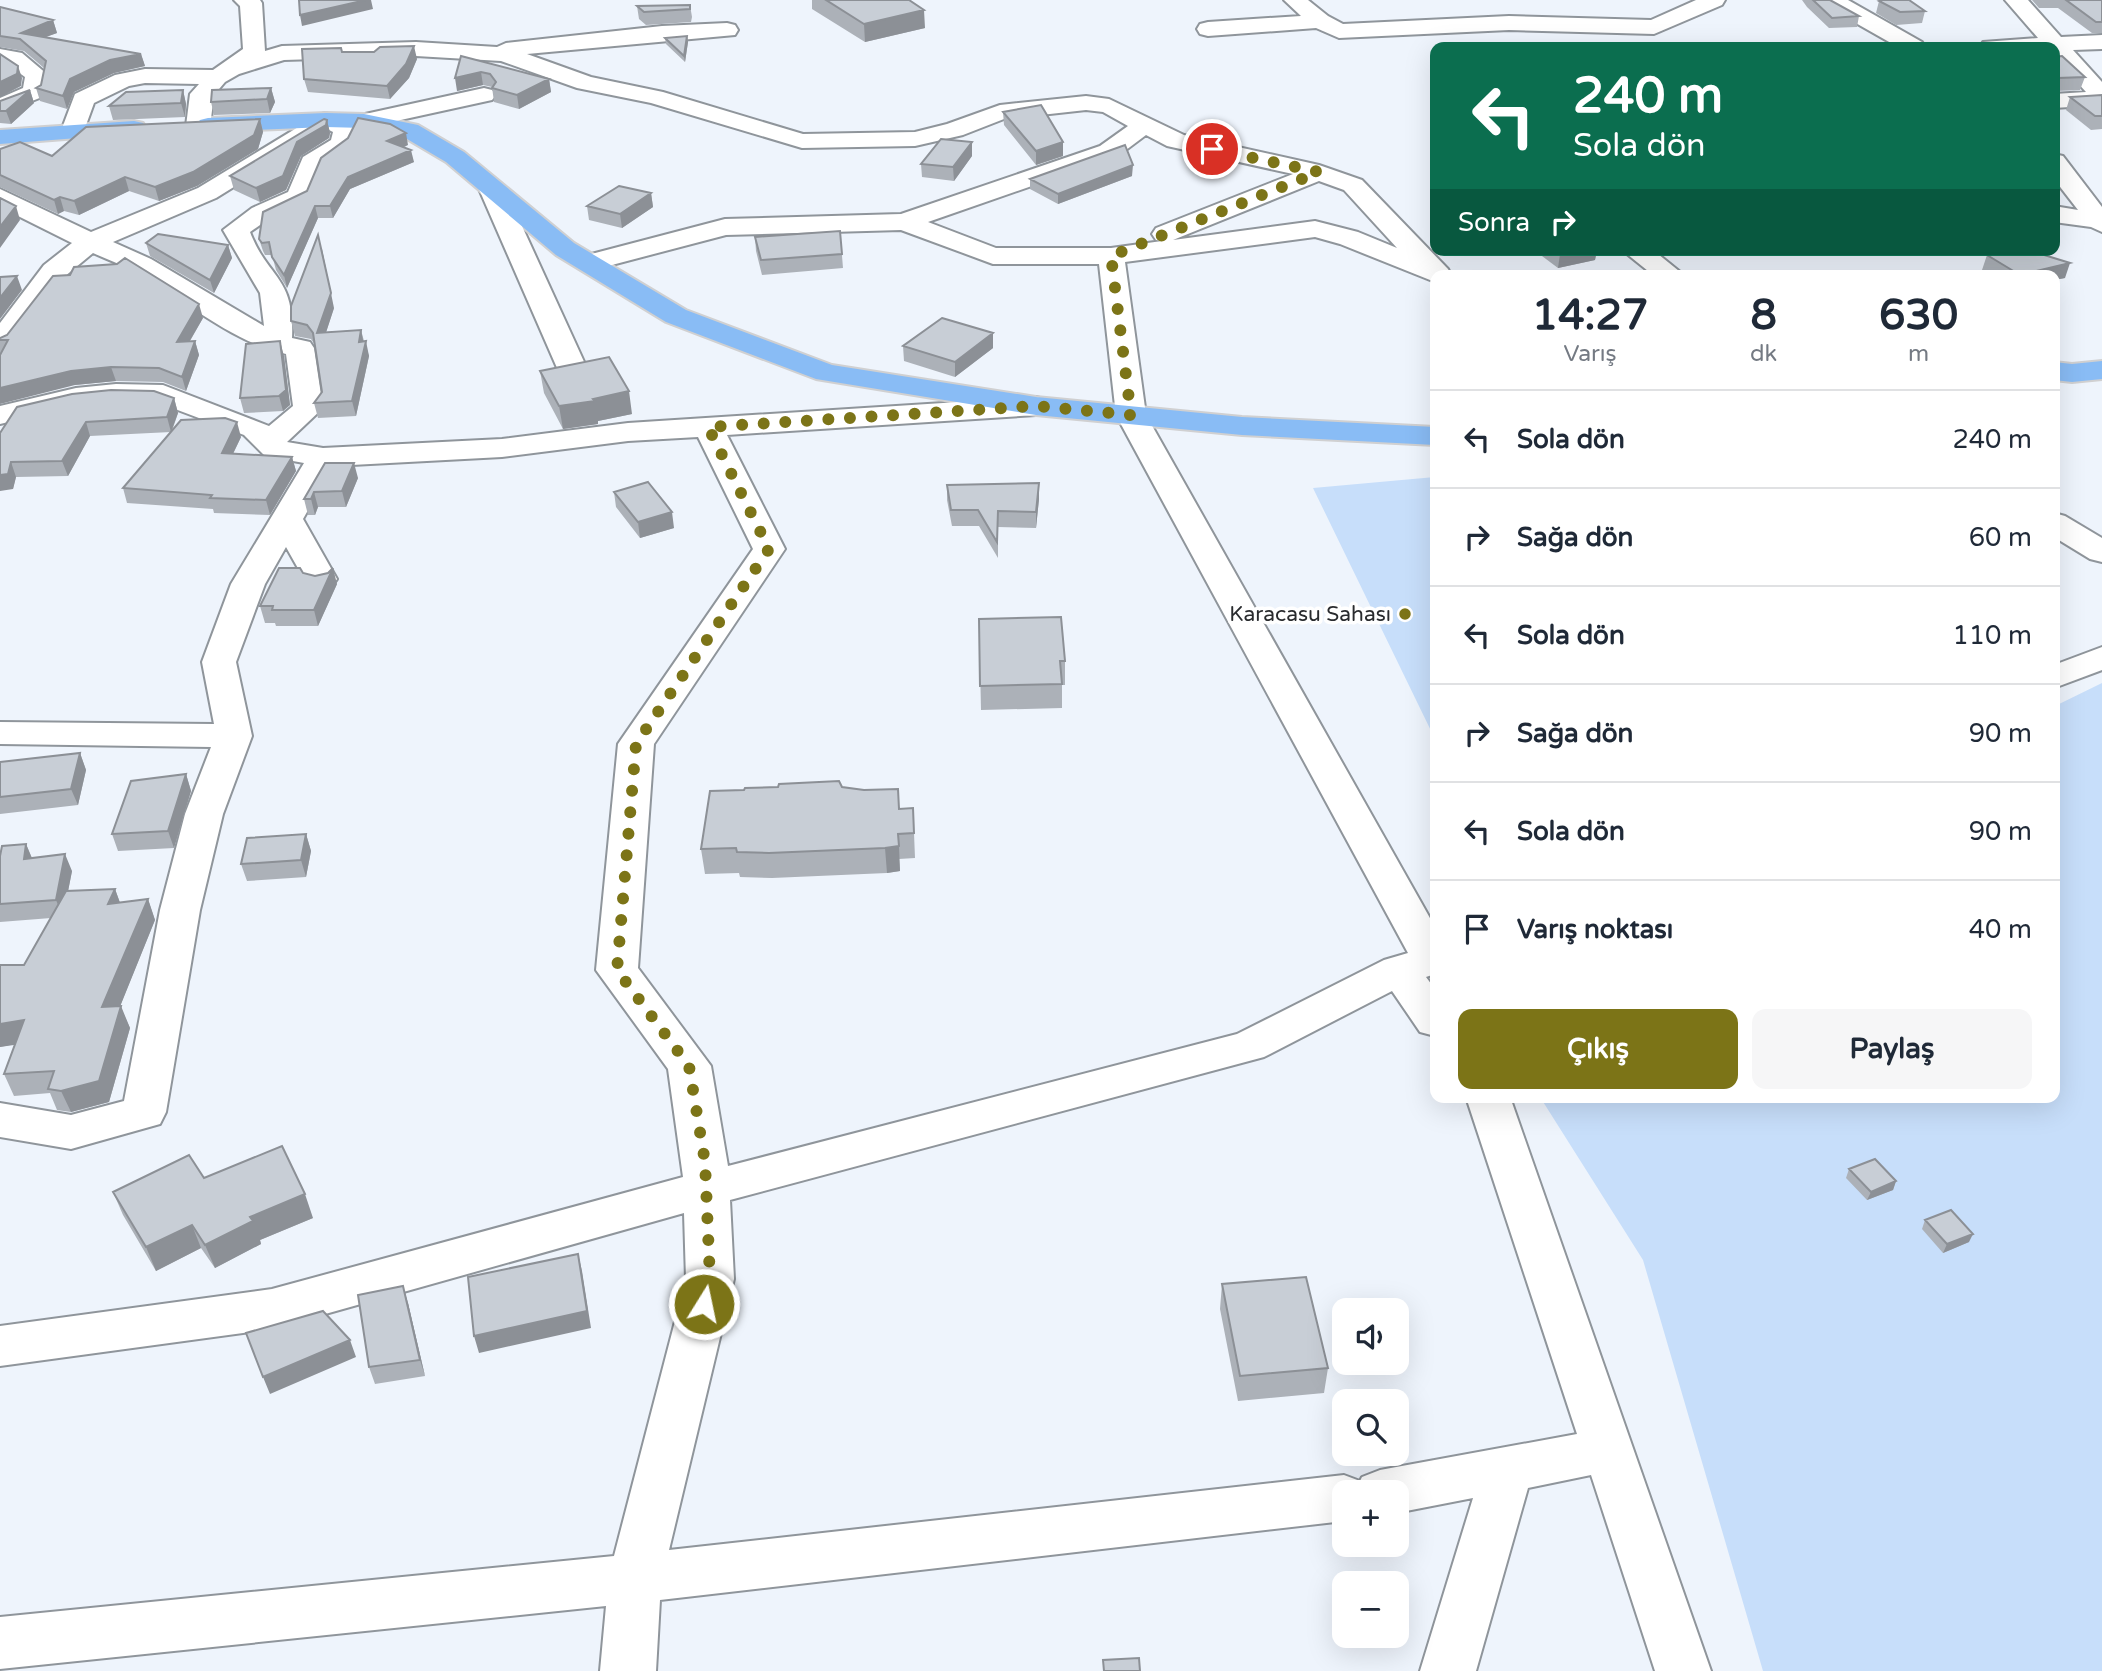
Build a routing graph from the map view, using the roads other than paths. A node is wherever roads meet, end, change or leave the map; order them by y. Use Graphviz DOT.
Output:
graph roads {
  1 [pos="245,0"];
  2 [pos="1295,0"];
  3 [pos="1714,0"];
  4 [pos="2016,0"];
  5 [pos="1840,4"];
  6 [pos="1884,4"];
  7 [pos="273,12"];
  8 [pos="1320,21"];
  9 [pos="1208,29"];
  10 [pos="727,30"];
  11 [pos="1905,42"];
  12 [pos="2054,42"];
  13 [pos="2102,42"];
  14 [pos="2060,44"];
  15 [pos="2060,49"];
  16 [pos="254,51"];
  17 [pos="477,53"];
  18 [pos="1,55"];
  19 [pos="224,73"];
  20 [pos="484,95"];
  21 [pos="2102,97"];
  22 [pos="2060,100"];
  23 [pos="0,107"];
  24 [pos="327,120"];
  25 [pos="363,121"];
  26 [pos="175,126"];
  27 [pos="1143,126"];
  28 [pos="73,131"];
  29 [pos="0,137"];
  30 [pos="2060,169"];
  31 [pos="1319,172"];
  32 [pos="492,189"];
  33 [pos="0,197"];
  34 [pos="2060,215"];
  35 [pos="904,222"];
  36 [pos="2101,222"];
  37 [pos="89,242"];
  38 [pos="1111,256"];
  39 [pos="1651,256"];
  40 [pos="589,263"];
  41 [pos="1433,270"];
  42 [pos="1666,270"];
  43 [pos="1430,271"];
  44 [pos="0,342"];
  45 [pos="276,343"];
  46 [pos="2102,347"];
  47 [pos="2060,350"];
  48 [pos="2102,370"];
  49 [pos="2060,371"];
  50 [pos="576,377"];
  51 [pos="1036,406"];
  52 [pos="0,415"];
  53 [pos="1131,415"];
  54 [pos="708,427"];
  55 [pos="1430,436"];
  56 [pos="268,443"];
  57 [pos="323,457"];
  58 [pos="286,519"];
  59 [pos="2060,527"];
  60 [pos="2102,552"];
  61 [pos="320,579"];
  62 [pos="2102,657"];
  63 [pos="2060,675"];
  64 [pos="0,733"];
  65 [pos="234,736"];
  66 [pos="1422,963"];
  67 [pos="1430,999"];
  68 [pos="1490,1103"];
  69 [pos="0,1121"];
  70 [pos="706,1189"];
  71 [pos="0,1346"];
  72 [pos="1608,1450"];
  73 [pos="1508,1468"];
  74 [pos="1409,1487"];
  75 [pos="1332,1499"];
  76 [pos="635,1578"];
  77 [pos="0,1643"];
  78 [pos="628,1671"];
  79 [pos="1448,1671"];
  80 [pos="1683,1671"];
  1 -- 16 [label="street"];
  2 -- 8 [label="street"];
  3 -- 8 [label="street"];
  4 -- 12 [label="street"];
  5 -- 6 [label="street"];
  5 -- 11 [label="street"];
  7 -- 16 [label="street"];
  8 -- 9 [label="street"];
  10 -- 17 [label="street"];
  13 -- 14 [label="street"];
  15 -- 21 [label="street"];
  16 -- 19 [label="street"];
  17 -- 19 [label="street"];
  17 -- 27 [label="street"];
  18 -- 23 [label="street"];
  19 -- 26 [label="street"];
  19 -- 28 [label="street"];
  20 -- 25 [label="street"];
  21 -- 22 [label="street"];
  24 -- 25 [label="main road"];
  24 -- 26 [label="main road"];
  24 -- 37 [label="street"];
  24 -- 45 [label="street"];
  25 -- 32 [label="main road"];
  26 -- 28 [label="main road"];
  27 -- 31 [label="street"];
  27 -- 35 [label="street"];
  28 -- 29 [label="main road"];
  30 -- 36 [label="street"];
  31 -- 38 [label="street"];
  31 -- 41 [label="street"];
  32 -- 40 [label="main road"];
  32 -- 50 [label="street"];
  33 -- 37 [label="street"];
  34 -- 36 [label="street"];
  35 -- 38 [label="street"];
  35 -- 40 [label="street"];
  37 -- 44 [label="street"];
  37 -- 45 [label="street"];
  38 -- 43 [label="street"];
  38 -- 53 [label="street"];
  39 -- 42 [label="street"];
  40 -- 51 [label="main road"];
  45 -- 56 [label="street"];
  46 -- 47 [label="main road"];
  48 -- 49 [label="main road"];
  51 -- 53 [label="main road"];
  51 -- 54 [label="street"];
  52 -- 56 [label="street"];
  53 -- 55 [label="main road"];
  53 -- 66 [label="street"];
  54 -- 57 [label="street"];
  54 -- 70 [label="street"];
  56 -- 57 [label="street"];
  57 -- 58 [label="street"];
  58 -- 61 [label="street"];
  58 -- 65 [label="street"];
  59 -- 60 [label="street"];
  62 -- 63 [label="street"];
  64 -- 65 [label="street"];
  65 -- 69 [label="street"];
  66 -- 67 [label="street"];
  66 -- 70 [label="street"];
  68 -- 72 [label="street"];
  70 -- 71 [label="street"];
  70 -- 76 [label="street"];
  72 -- 73 [label="street"];
  72 -- 80 [label="street"];
  73 -- 74 [label="street"];
  73 -- 79 [label="street"];
  75 -- 76 [label="street"];
  76 -- 77 [label="street"];
  76 -- 78 [label="street"];
}
